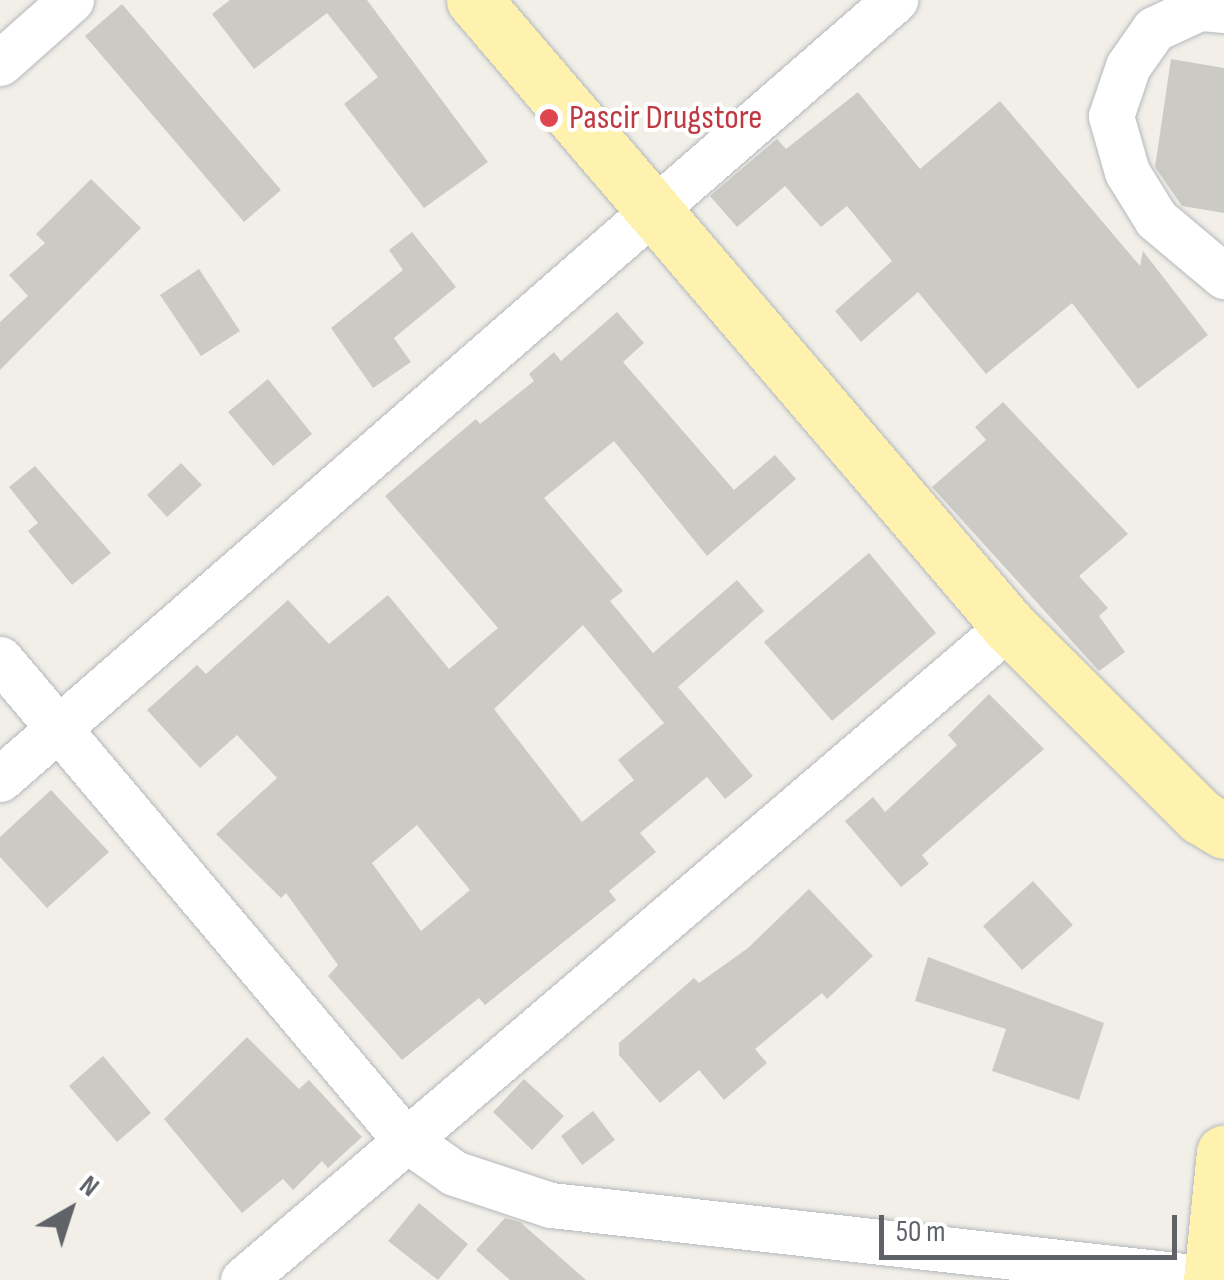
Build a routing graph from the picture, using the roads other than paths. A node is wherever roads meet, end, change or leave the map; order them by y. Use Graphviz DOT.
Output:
graph roads {
  1 [pos="71,0"];
  2 [pos="474,0"];
  3 [pos="895,0"];
  4 [pos="1224,10"];
  5 [pos="0,63"];
  6 [pos="658,210"];
  7 [pos="1224,276"];
  8 [pos="1009,626"];
  9 [pos="0,658"];
  10 [pos="58,729"];
  11 [pos="0,779"];
  12 [pos="1224,830"];
  13 [pos="403,1137"];
  14 [pos="1224,1153"];
  15 [pos="1211,1279"];
  16 [pos="243,1280"];
  1 -- 5 [label="street"];
  2 -- 6 [label="main road"];
  3 -- 6 [label="street"];
  4 -- 7 [label="street"];
  6 -- 8 [label="main road"];
  6 -- 10 [label="street"];
  8 -- 12 [label="main road"];
  8 -- 13 [label="street"];
  9 -- 10 [label="street"];
  10 -- 11 [label="street"];
  10 -- 13 [label="street"];
  13 -- 15 [label="street"];
  13 -- 16 [label="street"];
  14 -- 15 [label="main road"];
}
